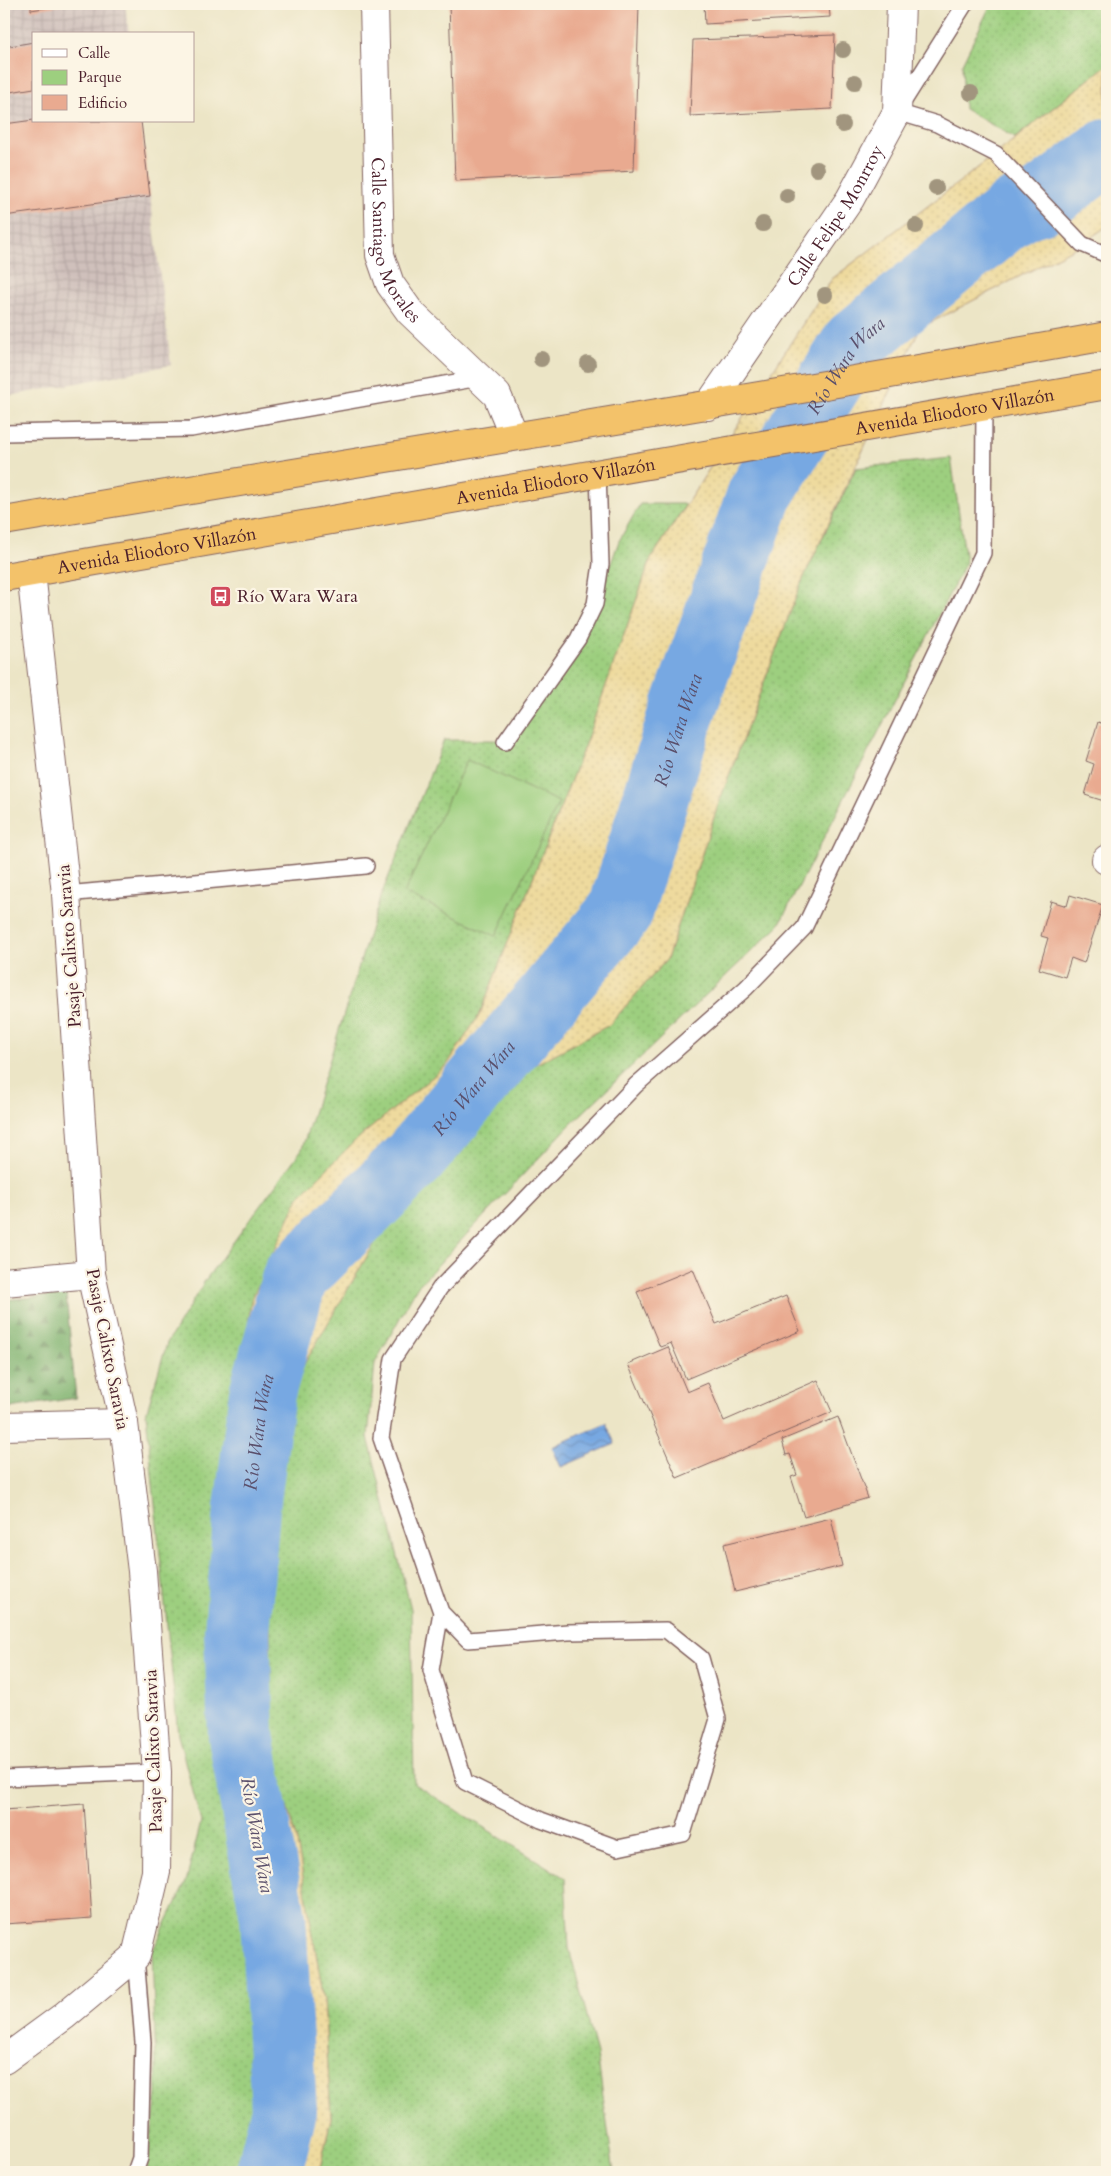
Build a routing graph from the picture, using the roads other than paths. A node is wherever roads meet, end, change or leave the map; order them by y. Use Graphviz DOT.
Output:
graph roads {
  1 [pos="374,4"];
  2 [pos="901,4"];
  3 [pos="966,4"];
  4 [pos="897,112"];
  5 [pos="1107,256"];
  6 [pos="1107,336"];
  7 [pos="479,378"];
  8 [pos="1107,385"];
  9 [pos="708,406"];
  10 [pos="984,408"];
  11 [pos="4,433"];
  12 [pos="514,436"];
  13 [pos="598,472"];
  14 [pos="4,520"];
  15 [pos="30,572"];
  16 [pos="4,577"];
  17 [pos="505,742"];
  18 [pos="366,866"];
  19 [pos="66,894"];
  20 [pos="91,1274"];
  21 [pos="4,1282"];
  22 [pos="124,1423"];
  23 [pos="4,1426"];
  24 [pos="441,1612"];
  25 [pos="157,1772"];
  26 [pos="4,1778"];
  27 [pos="136,1956"];
  28 [pos="4,2060"];
  29 [pos="135,2172"];
  1 -- 7 [label="street, Calle Santiago Morales"];
  2 -- 4 [label="street, Calle Felipe Monrroy"];
  3 -- 4 [label="lane"];
  4 -- 5 [label="lane"];
  4 -- 9 [label="street, Calle Felipe Monrroy"];
  6 -- 9 [label="highway"];
  7 -- 11 [label="lane"];
  7 -- 12 [label="street, Calle Santiago Morales"];
  8 -- 10 [label="highway, Avenida Eliodoro Villazón"];
  9 -- 12 [label="highway"];
  10 -- 13 [label="highway, Avenida Eliodoro Villazón"];
  10 -- 24 [label="lane"];
  12 -- 14 [label="highway"];
  13 -- 15 [label="highway, Avenida Eliodoro Villazón"];
  13 -- 17 [label="lane"];
  15 -- 16 [label="highway, Avenida Eliodoro Villazón"];
  15 -- 19 [label="street, Pasaje Calixto Saravia"];
  18 -- 19 [label="lane"];
  19 -- 20 [label="street, Pasaje Calixto Saravia"];
  20 -- 21 [label="street"];
  20 -- 22 [label="street, Pasaje Calixto Saravia"];
  22 -- 23 [label="street"];
  22 -- 25 [label="street, Pasaje Calixto Saravia"];
  24 -- 24 [label="lane"];
  25 -- 26 [label="lane"];
  25 -- 27 [label="street, Pasaje Calixto Saravia"];
  27 -- 28 [label="street"];
  27 -- 29 [label="lane"];
}
